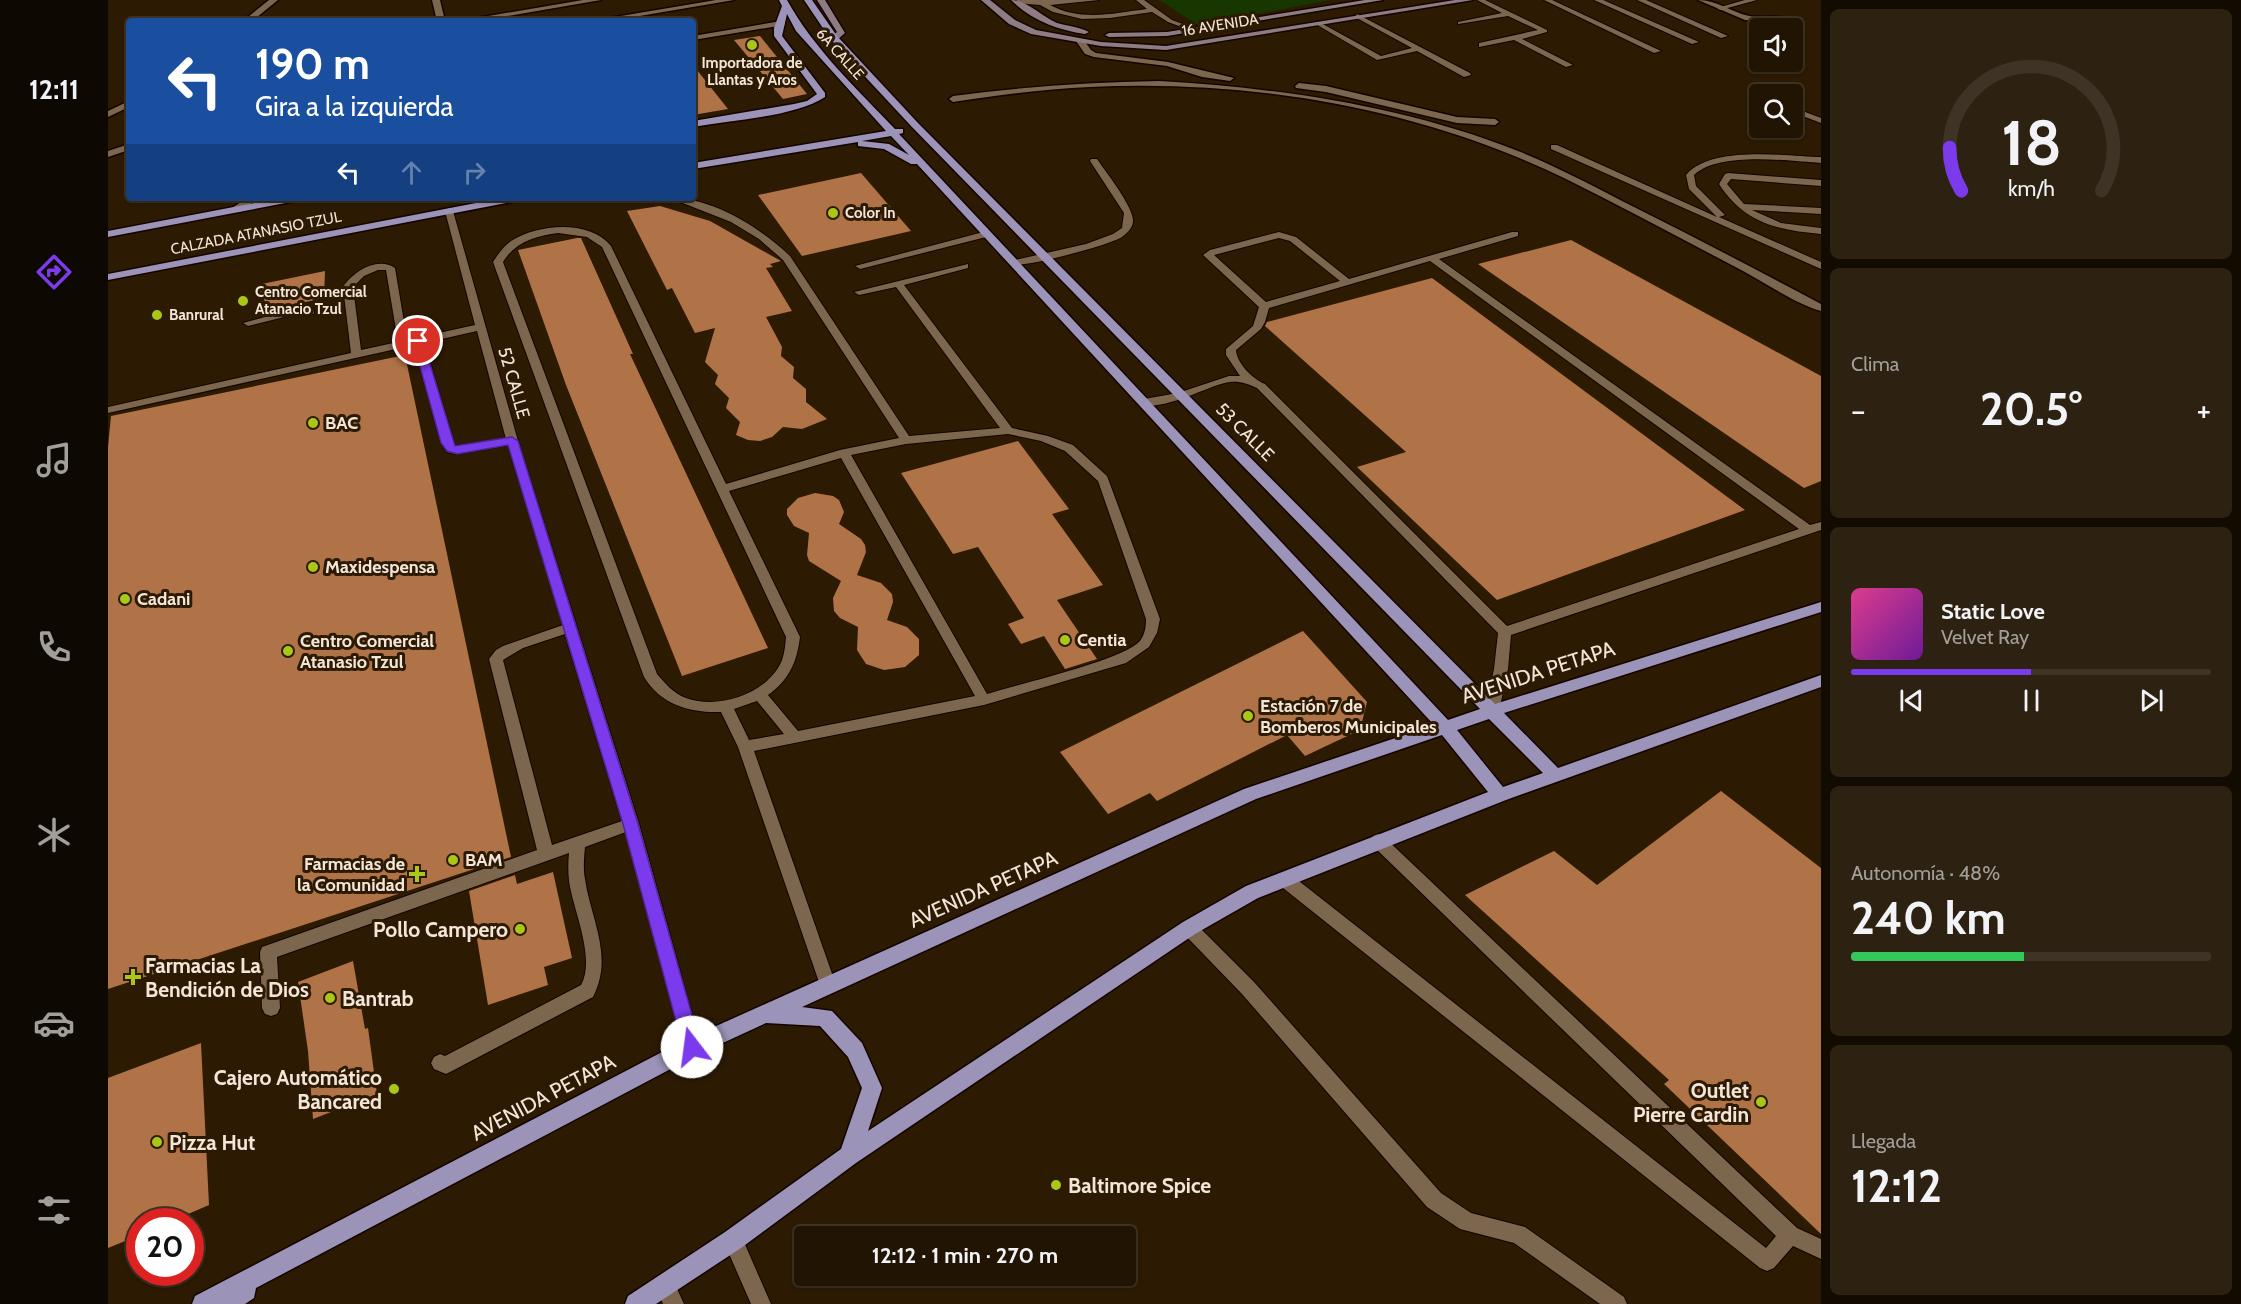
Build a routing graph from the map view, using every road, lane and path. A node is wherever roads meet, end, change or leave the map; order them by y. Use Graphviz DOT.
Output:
graph roads {
  1 [pos="274,0"];
  2 [pos="436,0"];
  3 [pos="597,0"];
  4 [pos="730,0"];
  5 [pos="808,0"];
  6 [pos="821,0"];
  7 [pos="986,0"];
  8 [pos="1096,0"];
  9 [pos="1139,0"];
  10 [pos="1379,0"];
  11 [pos="1469,0"];
  12 [pos="1480,0"];
  13 [pos="1547,0"];
  14 [pos="1597,0"];
  15 [pos="1640,0"];
  16 [pos="1702,0"];
  17 [pos="1754,0"];
  18 [pos="1016,1"];
  19 [pos="563,2"];
  20 [pos="784,3"];
  21 [pos="1042,3"];
  22 [pos="1720,8"];
  23 [pos="1153,10"];
  24 [pos="1508,14"];
  25 [pos="1357,16"];
  26 [pos="251,18"];
  27 [pos="440,18"];
  28 [pos="479,18"];
  29 [pos="614,18"];
  30 [pos="1749,18"];
  31 [pos="781,23"];
  32 [pos="1317,23"];
  33 [pos="1460,23"];
  34 [pos="1195,30"];
  35 [pos="1724,36"];
  36 [pos="696,37"];
  37 [pos="834,38"];
  38 [pos="1515,38"];
  39 [pos="1080,41"];
  40 [pos="1695,42"];
  41 [pos="1482,45"];
  42 [pos="1418,49"];
  43 [pos="1657,51"];
  44 [pos="1569,65"];
  45 [pos="1467,75"];
  46 [pos="953,99"];
  47 [pos="126,105"];
  48 [pos="108,114"];
  49 [pos="1803,114"];
  50 [pos="911,121"];
  51 [pos="1821,121"];
  52 [pos="1495,122"];
  53 [pos="696,123"];
  54 [pos="893,133"];
  55 [pos="840,143"];
  56 [pos="1554,147"];
  57 [pos="126,148"];
  58 [pos="108,154"];
  59 [pos="1768,158"];
  60 [pos="1821,160"];
  61 [pos="1094,161"];
  62 [pos="696,166"];
  63 [pos="934,176"];
  64 [pos="1728,176"];
  65 [pos="1821,183"];
  66 [pos="249,201"];
  67 [pos="281,201"];
  68 [pos="501,201"];
  69 [pos="683,201"];
  70 [pos="1741,207"];
  71 [pos="236,210"];
  72 [pos="449,211"];
  73 [pos="1821,211"];
  74 [pos="1816,231"];
  75 [pos="108,234"];
  76 [pos="987,234"];
  77 [pos="1515,234"];
  78 [pos="1821,243"];
  79 [pos="1781,247"];
  80 [pos="1044,256"];
  81 [pos="1432,258"];
  82 [pos="1014,262"];
  83 [pos="860,266"];
  84 [pos="965,266"];
  85 [pos="1821,266"];
  86 [pos="108,277"];
  87 [pos="1347,282"];
  88 [pos="898,284"];
  89 [pos="859,292"];
  90 [pos="1264,306"];
  91 [pos="1821,308"];
  92 [pos="310,312"];
  93 [pos="248,323"];
  94 [pos="480,327"];
  95 [pos="418,341"];
  96 [pos="403,344"];
  97 [pos="356,355"];
  98 [pos="1248,379"];
  99 [pos="1182,396"];
  100 [pos="1144,402"];
  101 [pos="108,410"];
  102 [pos="1008,431"];
  103 [pos="906,440"];
  104 [pos="512,441"];
  105 [pos="844,453"];
  106 [pos="723,489"];
  107 [pos="1815,528"];
  108 [pos="1821,607"];
  109 [pos="568,628"];
  110 [pos="1505,632"];
  111 [pos="1821,681"];
  112 [pos="759,694"];
  113 [pos="984,700"];
  114 [pos="725,706"];
  115 [pos="1492,711"];
  116 [pos="1446,728"];
  117 [pos="795,737"];
  118 [pos="745,747"];
  119 [pos="1555,775"];
  120 [pos="1500,795"];
  121 [pos="631,824"];
  122 [pos="1378,841"];
  123 [pos="577,843"];
  124 [pos="546,854"];
  125 [pos="1284,879"];
  126 [pos="1189,928"];
  127 [pos="828,985"];
  128 [pos="271,1008"];
  129 [pos="764,1014"];
  130 [pos="692,1047"];
  131 [pos="440,1063"];
  132 [pos="849,1156"];
  133 [pos="1790,1235"];
  134 [pos="733,1240"];
  135 [pos="308,1247"];
  136 [pos="1821,1249"];
  137 [pos="665,1285"];
  138 [pos="203,1304"];
  139 [pos="226,1304"];
  140 [pos="636,1304"];
  141 [pos="674,1304"];
  142 [pos="761,1304"];
  143 [pos="1617,1304"];
  1 -- 26 [label="street"];
  2 -- 27 [label="street"];
  3 -- 19 [label="street"];
  4 -- 29 [label="street"];
  5 -- 37 [label="main road, 6A CALLE"];
  6 -- 37 [label="main road"];
  7 -- 39 [label="main road, 16 AVENIDA"];
  8 -- 21 [label="lane"];
  9 -- 23 [label="lane"];
  10 -- 34 [label="main road, 16 AVENIDA"];
  11 -- 25 [label="main road, 16 AVENIDA"];
  12 -- 24 [label="lane"];
  13 -- 43 [label="lane"];
  14 -- 40 [label="lane"];
  15 -- 35 [label="lane"];
  16 -- 22 [label="street"];
  17 -- 22 [label="lane"];
  18 -- 21 [label="lane"];
  18 -- 34 [label="main road, 16 AVENIDA"];
  19 -- 28 [label="street"];
  20 -- 31 [label="main road"];
  20 -- 54 [label="main road, 6A CALLE"];
  21 -- 23 [label="lane"];
  22 -- 30 [label="street"];
  23 -- 34 [label="lane"];
  24 -- 33 [label="lane"];
  24 -- 38 [label="lane"];
  25 -- 32 [label="main road, 16 AVENIDA"];
  25 -- 42 [label="lane"];
  31 -- 36 [label="street"];
  31 -- 53 [label="main road"];
  32 -- 39 [label="main road, 16 AVENIDA"];
  32 -- 42 [label="lane"];
  37 -- 50 [label="main road, 6A CALLE"];
  38 -- 41 [label="lane"];
  38 -- 44 [label="lane"];
  39 -- 52 [label="street"];
  42 -- 45 [label="lane"];
  46 -- 91 [label="street"];
  47 -- 48 [label="street"];
  49 -- 51 [label="lane"];
  50 -- 54 [label="main road"];
  50 -- 80 [label="main road, 53 CALLE"];
  54 -- 55 [label="main road"];
  54 -- 63 [label="main road"];
  55 -- 62 [label="main road"];
  55 -- 63 [label="main road"];
  56 -- 79 [label="lane"];
  57 -- 58 [label="street"];
  59 -- 60 [label="lane"];
  59 -- 64 [label="lane"];
  59 -- 79 [label="lane"];
  61 -- 80 [label="lane"];
  63 -- 76 [label="main road"];
  64 -- 65 [label="lane"];
  64 -- 70 [label="lane"];
  66 -- 71 [label="street"];
  67 -- 71 [label="main road, CALZADA ATANASIO TZUL"];
  68 -- 72 [label="main road, CALZADA ATANASIO TZUL"];
  69 -- 103 [label="lane"];
  70 -- 73 [label="lane"];
  70 -- 74 [label="lane"];
  71 -- 75 [label="main road, CALZADA ATANASIO TZUL"];
  72 -- 86 [label="main road, CALZADA ATANASIO TZUL"];
  72 -- 94 [label="lane, 52 CALLE"];
  74 -- 78 [label="lane"];
  76 -- 82 [label="main road"];
  76 -- 83 [label="lane"];
  77 -- 81 [label="lane"];
  79 -- 85 [label="lane"];
  80 -- 82 [label="lane"];
  80 -- 99 [label="main road, 53 CALLE"];
  81 -- 87 [label="lane"];
  81 -- 107 [label="lane"];
  82 -- 100 [label="main road"];
  84 -- 88 [label="lane"];
  87 -- 90 [label="lane"];
  87 -- 90 [label="lane"];
  88 -- 89 [label="lane"];
  88 -- 102 [label="lane"];
  90 -- 98 [label="lane"];
  92 -- 93 [label="lane"];
  94 -- 95 [label="lane"];
  94 -- 104 [label="lane, 52 CALLE"];
  95 -- 96 [label="lane"];
  95 -- 104 [label="lane"];
  96 -- 97 [label="lane"];
  96 -- 97 [label="lane"];
  97 -- 101 [label="lane"];
  98 -- 99 [label="lane"];
  98 -- 110 [label="lane"];
  99 -- 100 [label="lane"];
  99 -- 115 [label="main road, 53 CALLE"];
  100 -- 116 [label="main road"];
  102 -- 103 [label="lane"];
  102 -- 113 [label="lane"];
  103 -- 105 [label="lane"];
  104 -- 109 [label="lane, 52 CALLE"];
  105 -- 106 [label="lane"];
  105 -- 113 [label="lane"];
  106 -- 112 [label="lane"];
  106 -- 114 [label="lane"];
  107 -- 110 [label="lane"];
  108 -- 115 [label="main road, AVENIDA PETAPA"];
  109 -- 121 [label="lane, 52 CALLE"];
  109 -- 124 [label="lane"];
  110 -- 115 [label="lane"];
  111 -- 119 [label="main road"];
  112 -- 114 [label="lane"];
  112 -- 117 [label="lane"];
  113 -- 117 [label="lane"];
  114 -- 118 [label="lane"];
  115 -- 116 [label="main road, AVENIDA PETAPA"];
  115 -- 119 [label="main road, 53 CALLE"];
  116 -- 120 [label="main road"];
  116 -- 127 [label="main road, AVENIDA PETAPA"];
  117 -- 118 [label="lane"];
  118 -- 127 [label="lane"];
  119 -- 120 [label="main road"];
  120 -- 122 [label="main road"];
  121 -- 123 [label="lane"];
  121 -- 130 [label="lane, 52 CALLE"];
  122 -- 125 [label="main road"];
  122 -- 133 [label="lane"];
  123 -- 124 [label="lane"];
  123 -- 131 [label="lane"];
  124 -- 128 [label="lane"];
  125 -- 126 [label="main road"];
  125 -- 133 [label="lane"];
  126 -- 132 [label="main road"];
  126 -- 143 [label="lane"];
  127 -- 129 [label="main road, AVENIDA PETAPA"];
  129 -- 130 [label="main road, AVENIDA PETAPA"];
  129 -- 132 [label="main road"];
  130 -- 135 [label="main road, AVENIDA PETAPA"];
  132 -- 134 [label="main road"];
  133 -- 136 [label="lane"];
  134 -- 137 [label="main road"];
  134 -- 142 [label="lane"];
  135 -- 138 [label="main road, AVENIDA PETAPA"];
  135 -- 139 [label="main road"];
  137 -- 140 [label="main road"];
  137 -- 141 [label="lane"];
}
